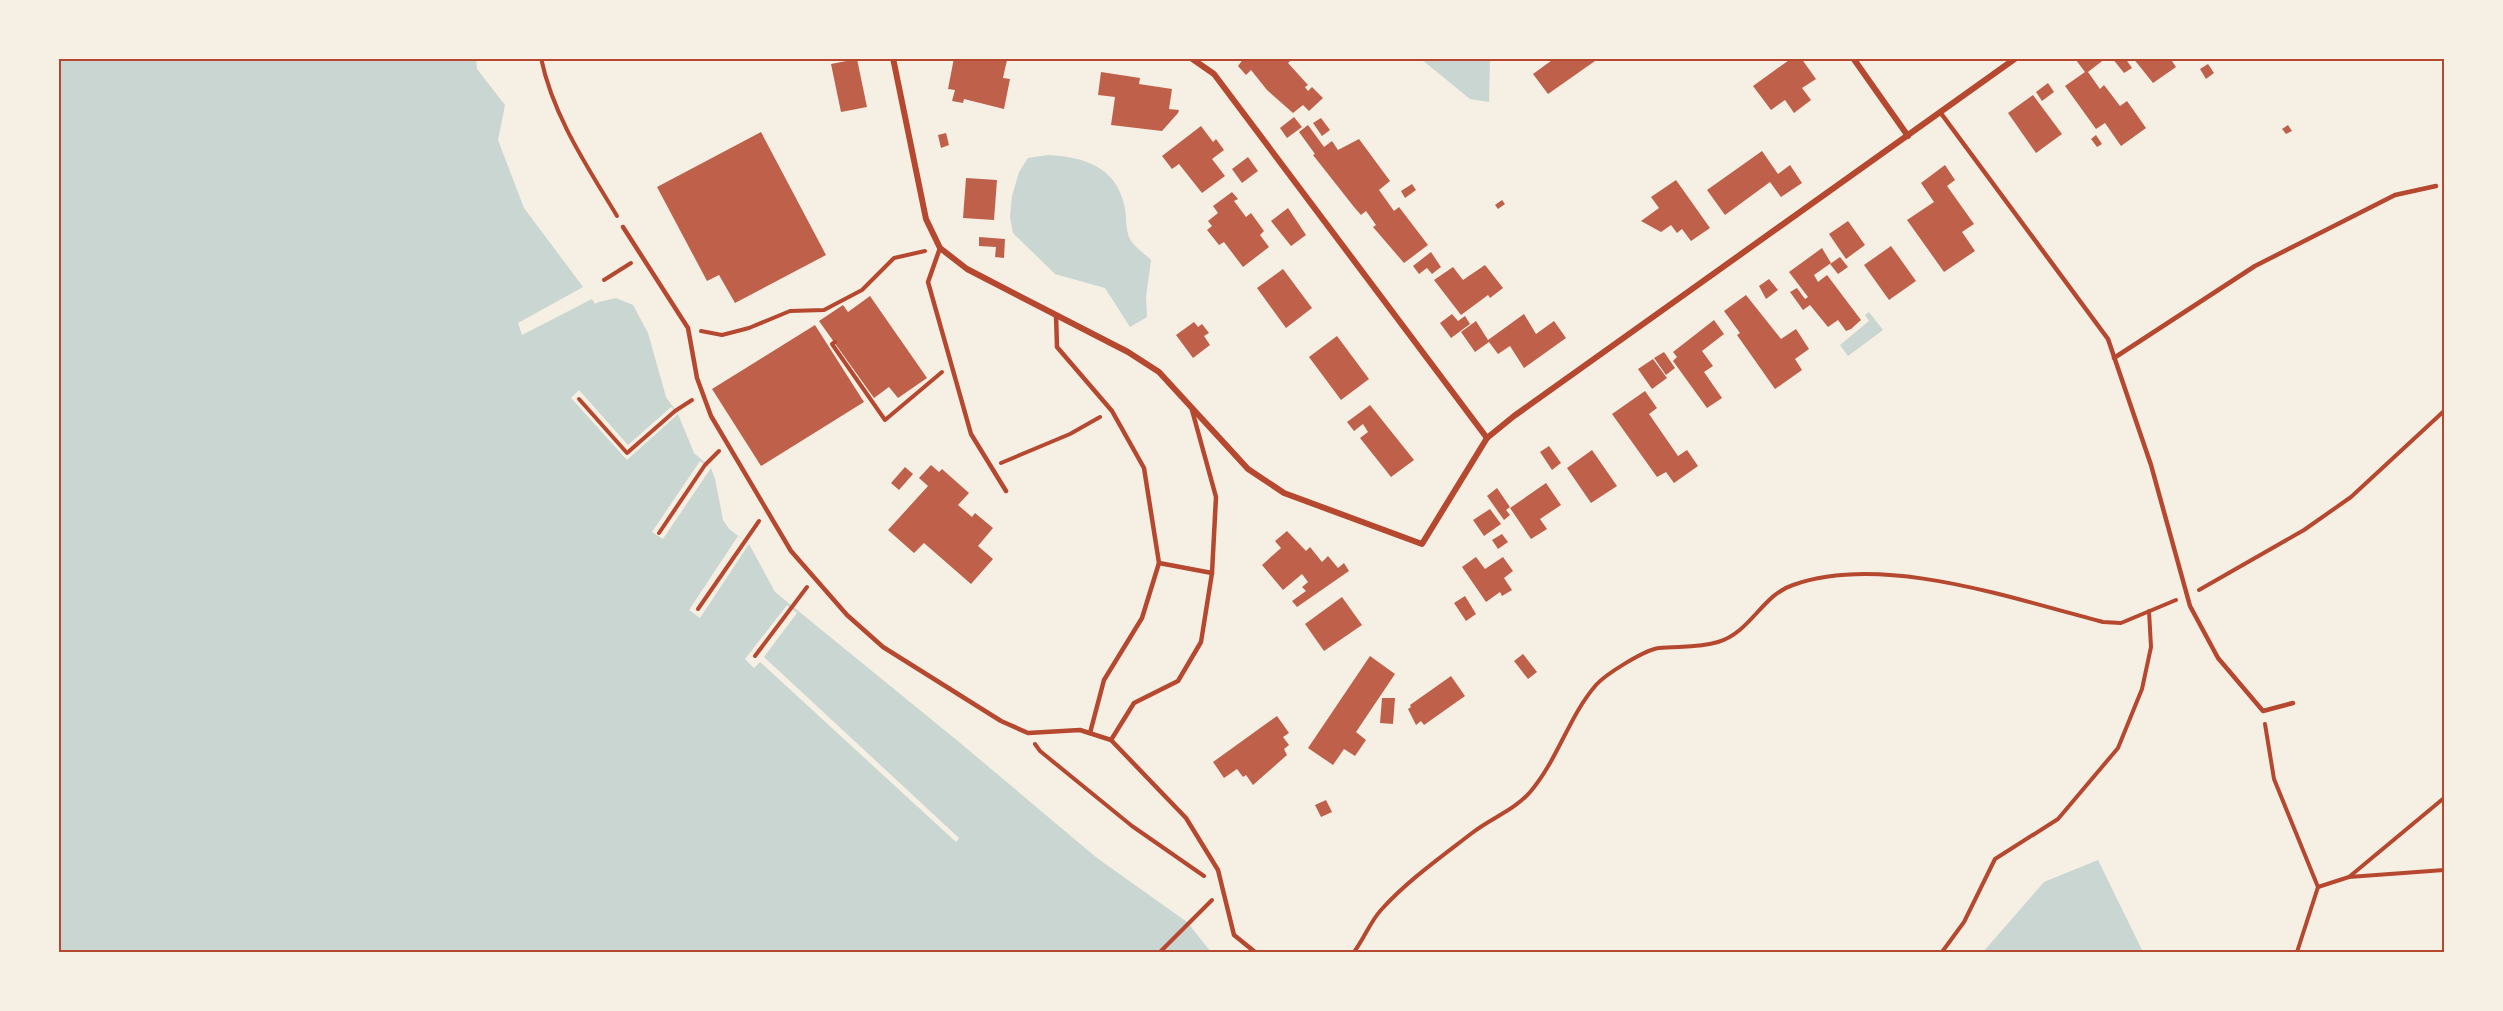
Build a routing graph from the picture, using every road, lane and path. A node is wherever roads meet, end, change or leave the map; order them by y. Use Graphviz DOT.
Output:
graph roads {
  1 [pos="541,58"];
  2 [pos="893,58"];
  3 [pos="1191,58"];
  4 [pos="1852,58"];
  5 [pos="2016,58"];
  6 [pos="1940,112"];
  7 [pos="1908,136"];
  8 [pos="2436,186"];
  9 [pos="623,227"];
  10 [pos="940,248"];
  11 [pos="642,256"];
  12 [pos="604,280"];
  13 [pos="1056,315"];
  14 [pos="688,328"];
  15 [pos="835,342"];
  16 [pos="2114,358"];
  17 [pos="952,364"];
  18 [pos="702,394"];
  19 [pos="579,399"];
  20 [pos="1190,404"];
  21 [pos="1112,411"];
  22 [pos="2445,411"];
  23 [pos="1487,438"];
  24 [pos="727,443"];
  25 [pos="1019,454"];
  26 [pos="1006,491"];
  27 [pos="768,512"];
  28 [pos="659,533"];
  29 [pos="1159,563"];
  30 [pos="1212,573"];
  31 [pos="814,578"];
  32 [pos="2187,595"];
  33 [pos="698,609"];
  34 [pos="2149,611"];
  35 [pos="755,656"];
  36 [pos="2293,703"];
  37 [pos="2264,711"];
  38 [pos="1028,733"];
  39 [pos="1090,733"];
  40 [pos="1111,740"];
  41 [pos="2445,798"];
  42 [pos="2445,870"];
  43 [pos="2349,877"];
  44 [pos="2318,887"];
  45 [pos="1223,889"];
  46 [pos="1160,952"];
  47 [pos="1255,952"];
  48 [pos="1354,952"];
  49 [pos="1942,952"];
  50 [pos="2297,952"];
  1 -- 9 [label="path"];
  2 -- 10 [label="street"];
  3 -- 23 [label="street"];
  4 -- 7 [label="street"];
  5 -- 6 [label="street"];
  6 -- 7 [label="street"];
  6 -- 16 [label="lane"];
  7 -- 23 [label="street"];
  8 -- 16 [label="lane"];
  9 -- 11 [label="lane"];
  10 -- 13 [label="street"];
  10 -- 14 [label="path"];
  10 -- 17 [label="lane"];
  11 -- 12 [label="path"];
  11 -- 14 [label="lane"];
  13 -- 20 [label="street"];
  13 -- 21 [label="lane"];
  14 -- 18 [label="lane"];
  15 -- 17 [label="path"];
  16 -- 32 [label="lane"];
  17 -- 26 [label="lane"];
  18 -- 19 [label="path"];
  18 -- 24 [label="lane"];
  20 -- 23 [label="street"];
  20 -- 30 [label="lane"];
  21 -- 25 [label="path"];
  21 -- 29 [label="lane"];
  22 -- 32 [label="path"];
  24 -- 27 [label="lane"];
  24 -- 28 [label="path"];
  27 -- 31 [label="lane"];
  27 -- 33 [label="path"];
  29 -- 30 [label="lane"];
  29 -- 39 [label="lane"];
  30 -- 40 [label="lane"];
  31 -- 35 [label="path"];
  31 -- 38 [label="lane"];
  32 -- 34 [label="path"];
  32 -- 37 [label="lane"];
  34 -- 48 [label="path"];
  34 -- 49 [label="path"];
  36 -- 37 [label="lane"];
  37 -- 44 [label="path"];
  38 -- 39 [label="lane"];
  38 -- 45 [label="path"];
  39 -- 40 [label="lane"];
  40 -- 45 [label="lane"];
  41 -- 43 [label="path"];
  42 -- 43 [label="path"];
  43 -- 44 [label="path"];
  44 -- 50 [label="path"];
  45 -- 46 [label="path"];
  45 -- 47 [label="lane"];
}
